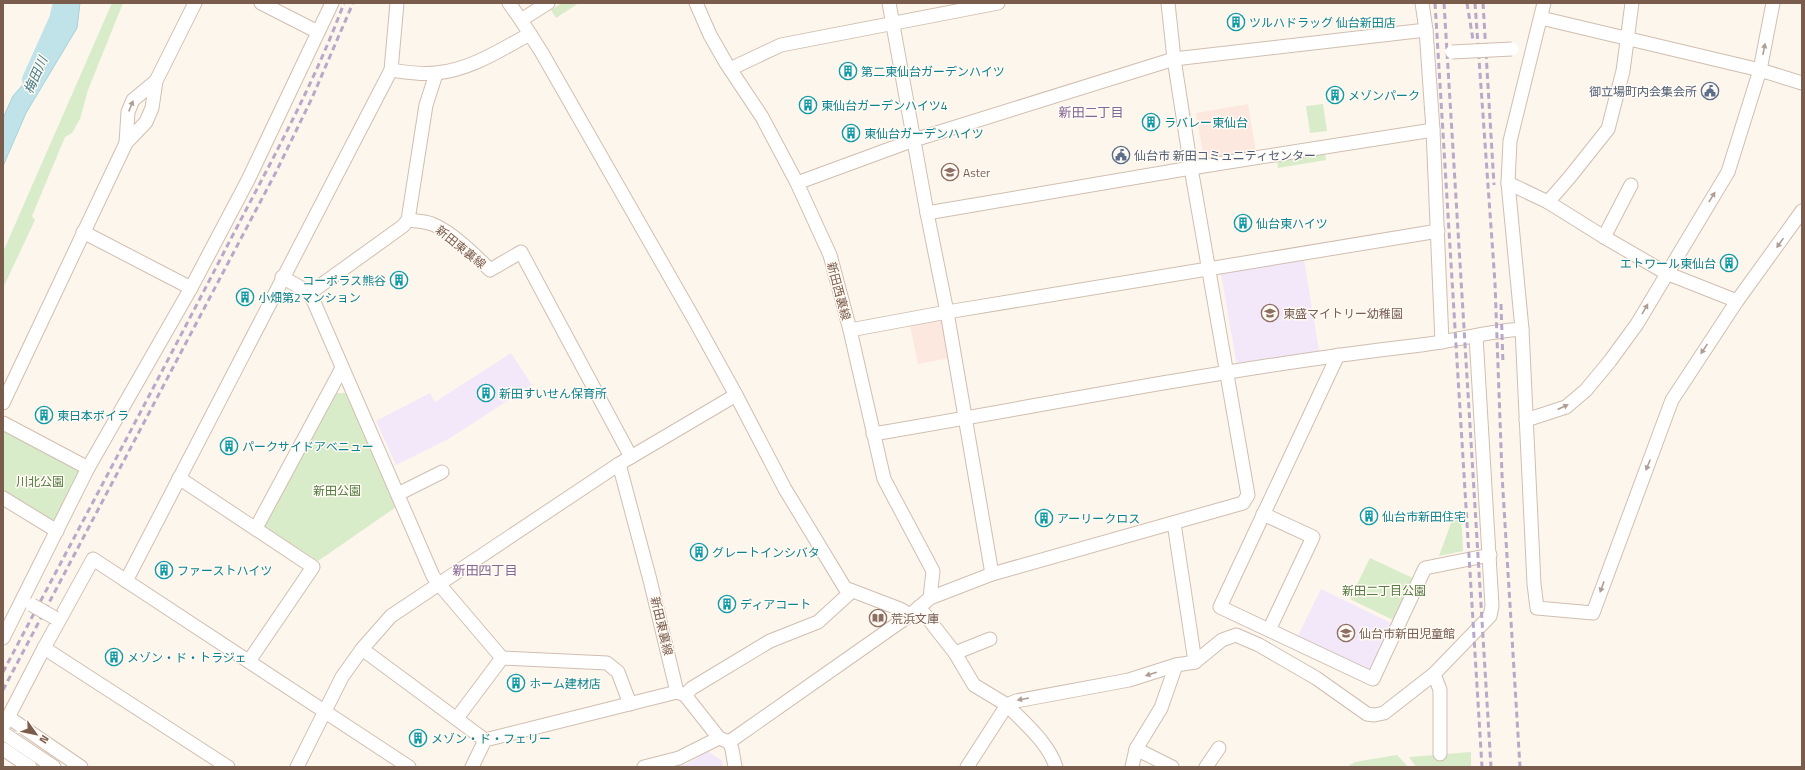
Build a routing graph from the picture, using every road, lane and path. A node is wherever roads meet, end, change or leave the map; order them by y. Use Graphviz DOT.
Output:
graph roads {
  1 [pos="195,3"];
  2 [pos="261,3"];
  3 [pos="332,3"];
  4 [pos="397,3"];
  5 [pos="509,3"];
  6 [pos="548,3"];
  7 [pos="696,3"];
  8 [pos="889,3"];
  9 [pos="998,3"];
  10 [pos="1168,3"];
  11 [pos="1422,3"];
  12 [pos="1544,3"];
  13 [pos="1632,3"];
  14 [pos="1773,3"];
  15 [pos="1541,18"];
  16 [pos="521,20"];
  17 [pos="892,25"];
  18 [pos="1426,30"];
  19 [pos="318,32"];
  20 [pos="530,34"];
  21 [pos="1628,39"];
  22 [pos="1512,49"];
  23 [pos="1452,52"];
  24 [pos="1174,59"];
  25 [pos="730,69"];
  26 [pos="390,70"];
  27 [pos="1760,70"];
  28 [pos="436,74"];
  29 [pos="156,81"];
  30 [pos="1802,83"];
  31 [pos="1433,130"];
  32 [pos="914,140"];
  33 [pos="126,142"];
  34 [pos="1191,168"];
  35 [pos="797,183"];
  36 [pos="1508,183"];
  37 [pos="1631,185"];
  38 [pos="1548,202"];
  39 [pos="1802,211"];
  40 [pos="927,213"];
  41 [pos="408,220"];
  42 [pos="1438,231"];
  43 [pos="83,232"];
  44 [pos="1604,237"];
  45 [pos="1209,269"];
  46 [pos="1666,273"];
  47 [pos="282,277"];
  48 [pos="191,288"];
  49 [pos="310,293"];
  50 [pos="1737,301"];
  51 [pos="947,312"];
  52 [pos="1522,329"];
  53 [pos="850,330"];
  54 [pos="1476,336"];
  55 [pos="1442,342"];
  56 [pos="1338,355"];
  57 [pos="342,368"];
  58 [pos="1226,372"];
  59 [pos="736,395"];
  60 [pos="3,402"];
  61 [pos="965,418"];
  62 [pos="1526,420"];
  63 [pos="3,423"];
  64 [pos="873,434"];
  65 [pos="631,457"];
  66 [pos="618,464"];
  67 [pos="88,468"];
  68 [pos="442,472"];
  69 [pos="179,478"];
  70 [pos="398,494"];
  71 [pos="3,498"];
  72 [pos="1263,514"];
  73 [pos="1174,523"];
  74 [pos="256,528"];
  75 [pos="57,532"];
  76 [pos="1490,555"];
  77 [pos="992,574"];
  78 [pos="126,580"];
  79 [pos="439,584"];
  80 [pos="852,592"];
  81 [pos="930,598"];
  82 [pos="32,604"];
  83 [pos="914,611"];
  84 [pos="55,618"];
  85 [pos="1269,630"];
  86 [pos="3,638"];
  87 [pos="990,639"];
  88 [pos="44,648"];
  89 [pos="362,649"];
  90 [pos="955,654"];
  91 [pos="502,658"];
  92 [pos="249,661"];
  93 [pos="1195,662"];
  94 [pos="1176,665"];
  95 [pos="1434,674"];
  96 [pos="681,693"];
  97 [pos="630,704"];
  98 [pos="1007,705"];
  99 [pos="324,711"];
  100 [pos="457,718"];
  101 [pos="5,722"];
  102 [pos="3,733"];
  103 [pos="485,740"];
  104 [pos="724,740"];
  105 [pos="1219,748"];
  106 [pos="3,749"];
  107 [pos="1136,749"];
  108 [pos="1440,754"];
  109 [pos="30,767"];
  110 [pos="54,767"];
  111 [pos="81,767"];
  112 [pos="228,767"];
  113 [pos="297,767"];
  114 [pos="409,767"];
  115 [pos="472,767"];
  116 [pos="644,767"];
  117 [pos="735,767"];
  118 [pos="967,767"];
  119 [pos="1056,767"];
  120 [pos="1132,767"];
  121 [pos="1172,767"];
  122 [pos="1206,767"];
  1 -- 29 [label="street"];
  2 -- 19 [label="street"];
  3 -- 19 [label="street"];
  4 -- 26 [label="street"];
  5 -- 16 [label="street"];
  6 -- 16 [label="street"];
  7 -- 25 [label="street, 新田西裏線"];
  8 -- 17 [label="street"];
  9 -- 17 [label="street"];
  10 -- 24 [label="street"];
  11 -- 18 [label="street"];
  12 -- 15 [label="street"];
  13 -- 21 [label="street"];
  27 -- 14 [label="street, one-way"];
  15 -- 21 [label="street"];
  15 -- 36 [label="street"];
  16 -- 20 [label="street"];
  17 -- 25 [label="street"];
  17 -- 32 [label="street"];
  18 -- 24 [label="street"];
  18 -- 31 [label="street"];
  19 -- 48 [label="street"];
  20 -- 28 [label="street"];
  20 -- 59 [label="street"];
  21 -- 27 [label="street"];
  21 -- 38 [label="street"];
  22 -- 23 [label="street, bridge"];
  24 -- 32 [label="street"];
  24 -- 34 [label="street"];
  25 -- 35 [label="street, 新田西裏線"];
  26 -- 28 [label="street"];
  26 -- 47 [label="street"];
  27 -- 30 [label="street"];
  46 -- 27 [label="street, one-way"];
  28 -- 41 [label="street"];
  29 -- 33 [label="street"];
  33 -- 29 [label="street, one-way"];
  31 -- 34 [label="street"];
  31 -- 42 [label="street"];
  32 -- 35 [label="street"];
  32 -- 40 [label="street"];
  33 -- 43 [label="street"];
  34 -- 40 [label="street"];
  34 -- 45 [label="street"];
  35 -- 53 [label="street, 新田西裏線"];
  36 -- 38 [label="street"];
  36 -- 52 [label="street"];
  37 -- 44 [label="street"];
  38 -- 44 [label="street"];
  39 -- 50 [label="street, one-way"];
  40 -- 51 [label="street"];
  41 -- 49 [label="street"];
  41 -- 65 [label="street, 新田東裏線"];
  42 -- 45 [label="street"];
  42 -- 55 [label="street"];
  43 -- 48 [label="street"];
  43 -- 60 [label="street"];
  44 -- 46 [label="street"];
  45 -- 51 [label="street"];
  45 -- 58 [label="street"];
  46 -- 50 [label="street"];
  62 -- 46 [label="street, one-way"];
  47 -- 49 [label="street"];
  47 -- 69 [label="street"];
  48 -- 67 [label="street"];
  49 -- 57 [label="street"];
  50 -- 62 [label="street, one-way"];
  51 -- 53 [label="street"];
  51 -- 61 [label="street"];
  52 -- 54 [label="street"];
  52 -- 62 [label="street"];
  53 -- 64 [label="street, 新田西裏線"];
  54 -- 55 [label="street"];
  54 -- 76 [label="street"];
  55 -- 56 [label="street"];
  56 -- 58 [label="street"];
  56 -- 72 [label="street"];
  57 -- 70 [label="street"];
  57 -- 74 [label="street"];
  58 -- 61 [label="street"];
  58 -- 73 [label="street"];
  59 -- 65 [label="street"];
  59 -- 80 [label="street"];
  61 -- 64 [label="street"];
  61 -- 77 [label="street"];
  63 -- 67 [label="street"];
  64 -- 81 [label="street, 新田西裏線"];
  65 -- 66 [label="street"];
  66 -- 79 [label="street"];
  66 -- 96 [label="street, 新田東裏線"];
  67 -- 75 [label="street"];
  68 -- 70 [label="street"];
  69 -- 74 [label="street"];
  69 -- 78 [label="street"];
  70 -- 79 [label="street"];
  71 -- 75 [label="street"];
  72 -- 85 [label="street"];
  72 -- 85 [label="street"];
  73 -- 77 [label="street"];
  73 -- 93 [label="street"];
  74 -- 92 [label="street"];
  75 -- 86 [label="street"];
  76 -- 85 [label="street"];
  76 -- 95 [label="street"];
  77 -- 81 [label="street"];
  78 -- 88 [label="street"];
  78 -- 92 [label="street"];
  79 -- 89 [label="street"];
  79 -- 91 [label="street"];
  80 -- 83 [label="street"];
  80 -- 96 [label="street"];
  81 -- 83 [label="street"];
  82 -- 84 [label="street, bridge"];
  83 -- 90 [label="street"];
  83 -- 104 [label="street"];
  87 -- 90 [label="street"];
  88 -- 101 [label="street"];
  88 -- 112 [label="street"];
  89 -- 99 [label="street"];
  89 -- 100 [label="street"];
  90 -- 98 [label="street"];
  91 -- 97 [label="street"];
  91 -- 100 [label="street"];
  92 -- 99 [label="street"];
  93 -- 94 [label="street"];
  93 -- 95 [label="street"];
  94 -- 98 [label="street, one-way"];
  94 -- 107 [label="street"];
  95 -- 108 [label="street"];
  96 -- 97 [label="street"];
  96 -- 104 [label="street, 新田東裏線"];
  97 -- 103 [label="street"];
  98 -- 118 [label="street"];
  98 -- 119 [label="street"];
  99 -- 113 [label="street"];
  99 -- 114 [label="street"];
  100 -- 103 [label="street"];
  101 -- 111 [label="street"];
  102 -- 110 [label="street"];
  103 -- 115 [label="street"];
  104 -- 116 [label="street"];
  104 -- 117 [label="street, 新田東裏線"];
  105 -- 122 [label="street"];
  106 -- 109 [label="street"];
  107 -- 120 [label="street"];
  107 -- 121 [label="street"];
}
